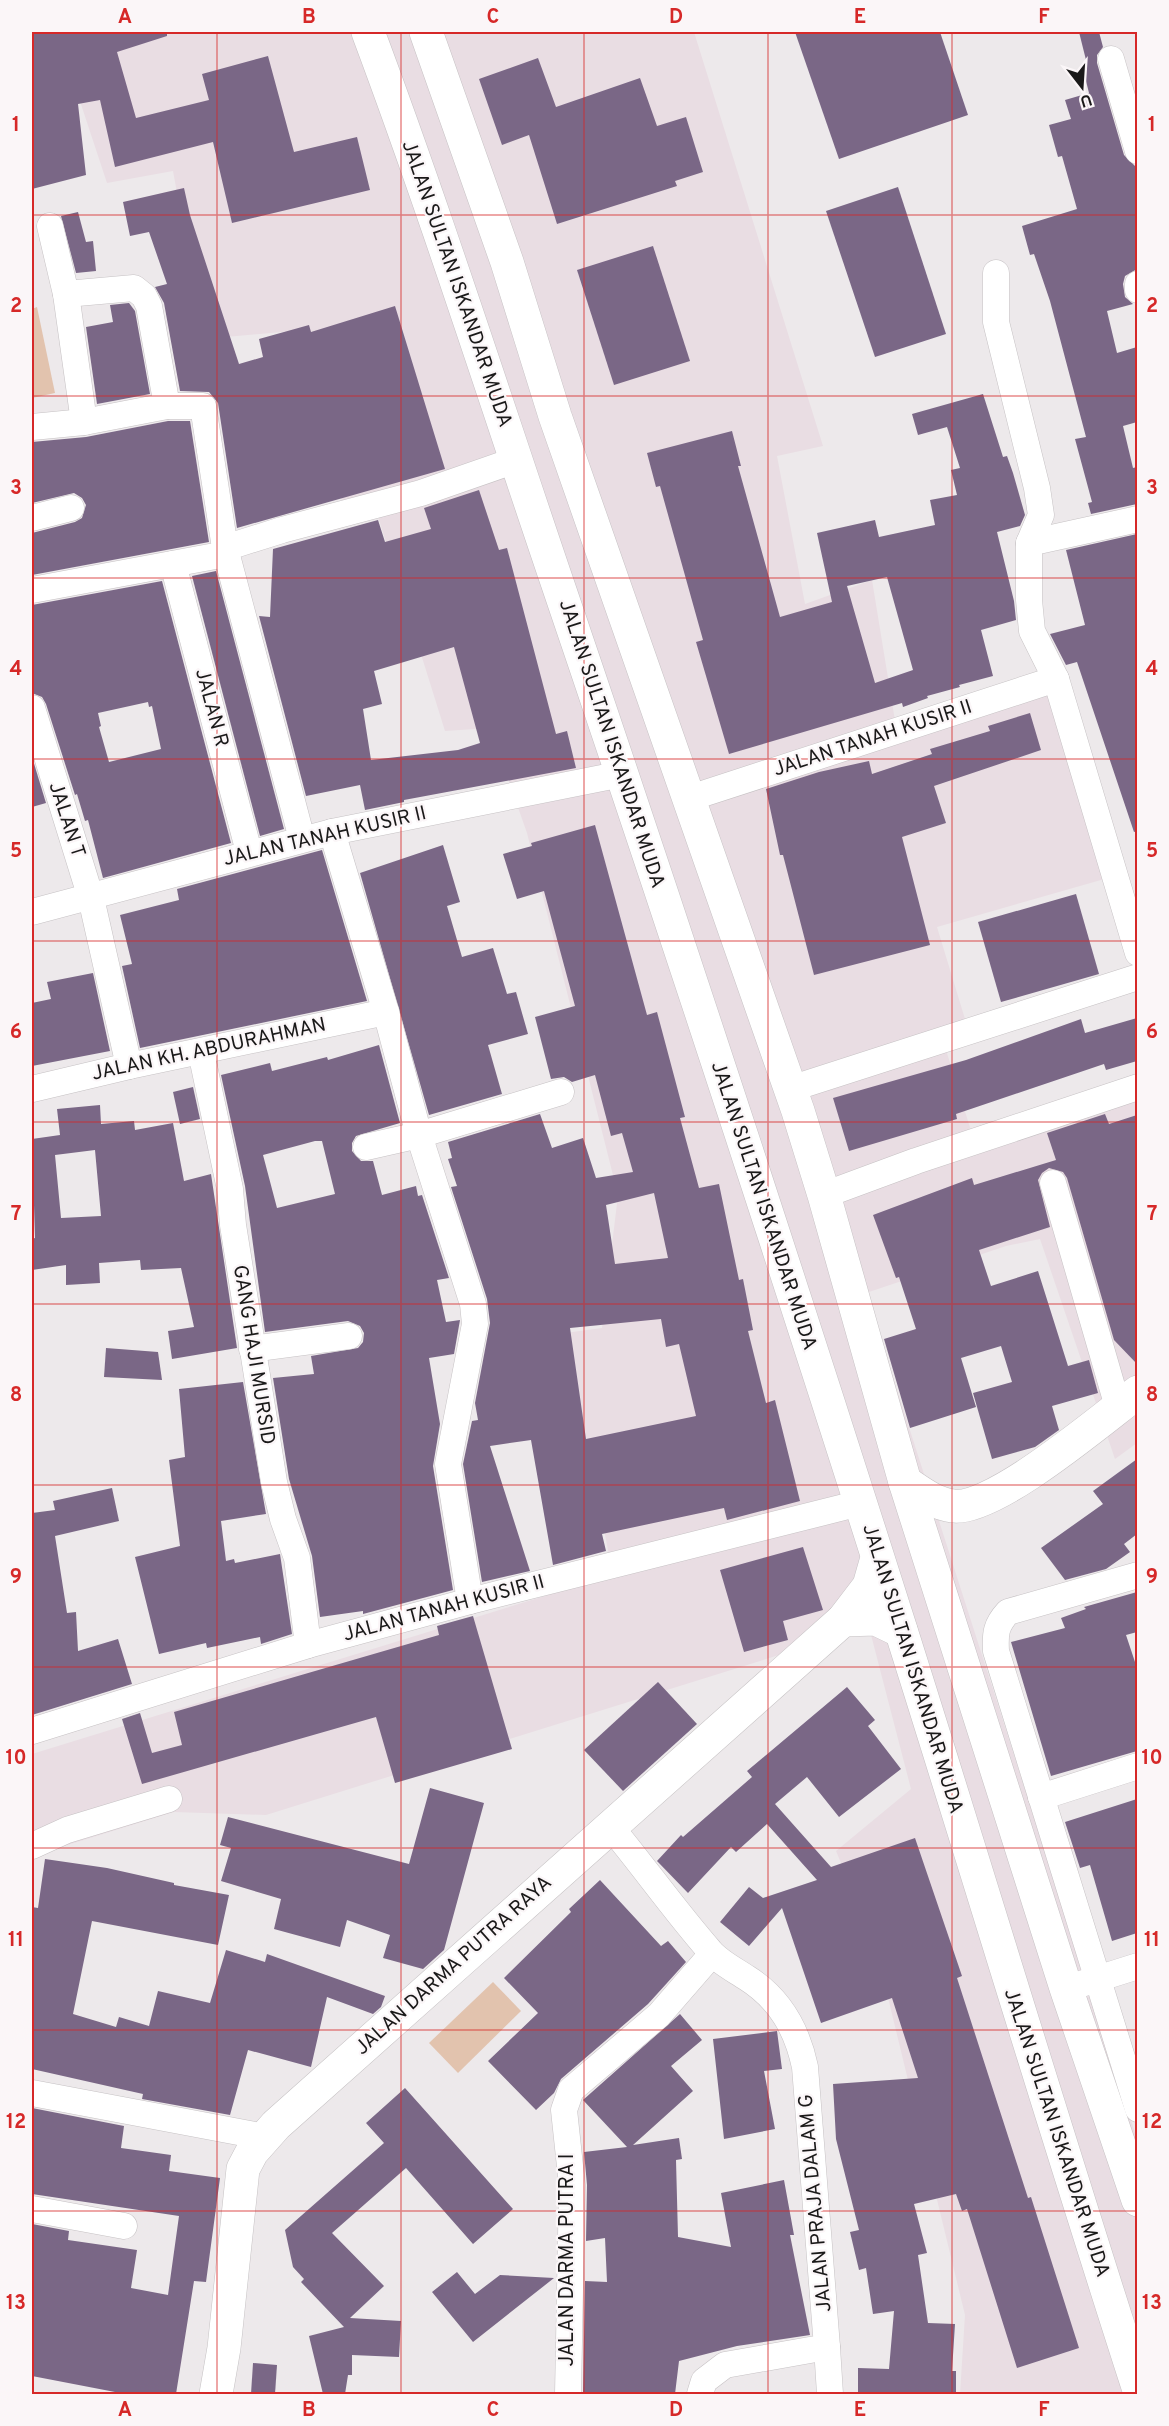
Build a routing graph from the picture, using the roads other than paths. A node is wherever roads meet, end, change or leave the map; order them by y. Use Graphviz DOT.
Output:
graph roads {
  1 [pos="368,32"];
  2 [pos="426,32"];
  3 [pos="1111,59"];
  4 [pos="1137,151"];
  5 [pos="50,226"];
  6 [pos="996,273"];
  7 [pos="1137,284"];
  8 [pos="1137,290"];
  9 [pos="66,294"];
  10 [pos="167,406"];
  11 [pos="84,422"];
  12 [pos="32,427"];
  13 [pos="516,460"];
  14 [pos="71,508"];
  15 [pos="32,518"];
  16 [pos="1137,519"];
  17 [pos="1029,543"];
  18 [pos="226,551"];
  19 [pos="173,564"];
  20 [pos="32,590"];
  21 [pos="1056,679"];
  22 [pos="32,708"];
  23 [pos="622,774"];
  24 [pos="690,798"];
  25 [pos="332,831"];
  26 [pos="302,838"];
  27 [pos="249,852"];
  28 [pos="91,898"];
  29 [pos="32,912"];
  30 [pos="1137,952"];
  31 [pos="1137,977"];
  32 [pos="386,1012"];
  33 [pos="201,1052"];
  34 [pos="129,1066"];
  35 [pos="1137,1088"];
  36 [pos="32,1089"];
  37 [pos="790,1089"];
  38 [pos="561,1092"];
  39 [pos="419,1135"];
  40 [pos="366,1147"];
  41 [pos="1053,1183"];
  42 [pos="824,1195"];
  43 [pos="349,1336"];
  44 [pos="252,1349"];
  45 [pos="1128,1399"];
  46 [pos="904,1482"];
  47 [pos="860,1503"];
  48 [pos="877,1558"];
  49 [pos="1137,1575"];
  50 [pos="470,1601"];
  51 [pos="843,1620"];
  52 [pos="901,1631"];
  53 [pos="308,1646"];
  54 [pos="996,1651"];
  55 [pos="961,1662"];
  56 [pos="32,1731"];
  57 [pos="1137,1766"];
  58 [pos="1031,1767"];
  59 [pos="999,1778"];
  60 [pos="1041,1797"];
  61 [pos="169,1799"];
  62 [pos="610,1826"];
  63 [pos="32,1846"];
  64 [pos="712,1954"];
  65 [pos="1137,1966"];
  66 [pos="1081,1984"];
  67 [pos="32,2093"];
  68 [pos="1137,2109"];
  69 [pos="265,2137"];
  70 [pos="1137,2200"];
  71 [pos="32,2209"];
  72 [pos="124,2226"];
  73 [pos="827,2347"];
  74 [pos="1137,2387"];
  75 [pos="216,2394"];
  76 [pos="568,2394"];
  77 [pos="700,2394"];
  78 [pos="830,2394"];
  1 -- 13 [label="main road, JALAN SULTAN ISKANDAR MUDA"];
  2 -- 24 [label="main road"];
  3 -- 4 [label="street"];
  5 -- 9 [label="street"];
  6 -- 17 [label="street"];
  7 -- 8 [label="street"];
  9 -- 10 [label="street"];
  9 -- 11 [label="street"];
  10 -- 11 [label="street"];
  10 -- 18 [label="street"];
  11 -- 12 [label="street"];
  13 -- 18 [label="street"];
  13 -- 23 [label="main road, JALAN SULTAN ISKANDAR MUDA"];
  14 -- 15 [label="street"];
  16 -- 17 [label="street"];
  17 -- 21 [label="street"];
  18 -- 19 [label="street"];
  18 -- 26 [label="street"];
  19 -- 20 [label="street"];
  19 -- 27 [label="street, JALAN R"];
  21 -- 24 [label="street, JALAN TANAH KUSIR II"];
  21 -- 30 [label="street"];
  22 -- 28 [label="street, JALAN T"];
  23 -- 25 [label="street, JALAN TANAH KUSIR II"];
  23 -- 47 [label="main road, JALAN SULTAN ISKANDAR MUDA"];
  24 -- 37 [label="main road"];
  25 -- 26 [label="street, JALAN TANAH KUSIR II"];
  25 -- 32 [label="street"];
  26 -- 27 [label="street, JALAN TANAH KUSIR II"];
  27 -- 28 [label="street, JALAN TANAH KUSIR II"];
  28 -- 29 [label="street, JALAN TANAH KUSIR II"];
  28 -- 34 [label="street, JALAN T"];
  31 -- 37 [label="street"];
  32 -- 33 [label="street, JALAN KH. ABDURAHMAN"];
  32 -- 39 [label="street"];
  33 -- 34 [label="street, JALAN KH. ABDURAHMAN"];
  33 -- 44 [label="street, GANG HAJI MURSID"];
  34 -- 36 [label="street, JALAN KH. ABDURAHMAN"];
  35 -- 42 [label="street"];
  37 -- 42 [label="main road"];
  38 -- 39 [label="street"];
  39 -- 40 [label="street"];
  39 -- 50 [label="street"];
  41 -- 45 [label="street"];
  42 -- 46 [label="main road"];
  43 -- 44 [label="street"];
  44 -- 53 [label="street, GANG HAJI MURSID"];
  45 -- 46 [label="main road"];
  46 -- 55 [label="main road"];
  47 -- 48 [label="main road, JALAN SULTAN ISKANDAR MUDA"];
  47 -- 50 [label="street, JALAN TANAH KUSIR II"];
  48 -- 51 [label="main road, JALAN DARMA PUTRA RAYA"];
  48 -- 52 [label="main road, JALAN SULTAN ISKANDAR MUDA"];
  49 -- 54 [label="street"];
  50 -- 53 [label="street, JALAN TANAH KUSIR II"];
  51 -- 52 [label="main road"];
  51 -- 62 [label="main road, JALAN DARMA PUTRA RAYA"];
  52 -- 74 [label="main road, JALAN SULTAN ISKANDAR MUDA"];
  53 -- 56 [label="street, JALAN TANAH KUSIR II"];
  54 -- 55 [label="street"];
  54 -- 58 [label="street"];
  55 -- 59 [label="main road"];
  57 -- 60 [label="street"];
  58 -- 59 [label="street"];
  58 -- 60 [label="street"];
  59 -- 66 [label="main road"];
  60 -- 66 [label="street"];
  61 -- 63 [label="street"];
  62 -- 64 [label="street"];
  62 -- 69 [label="main road, JALAN DARMA PUTRA RAYA"];
  64 -- 73 [label="street, JALAN PRAJA DALAM G"];
  64 -- 76 [label="street, JALAN DARMA PUTRA I"];
  65 -- 66 [label="street"];
  66 -- 68 [label="street"];
  66 -- 70 [label="main road"];
  67 -- 69 [label="street"];
  69 -- 75 [label="main road, JALAN DARMA PUTRA RAYA"];
  71 -- 72 [label="street"];
  73 -- 77 [label="street"];
  73 -- 78 [label="street, JALAN PRAJA DALAM G"];
}
